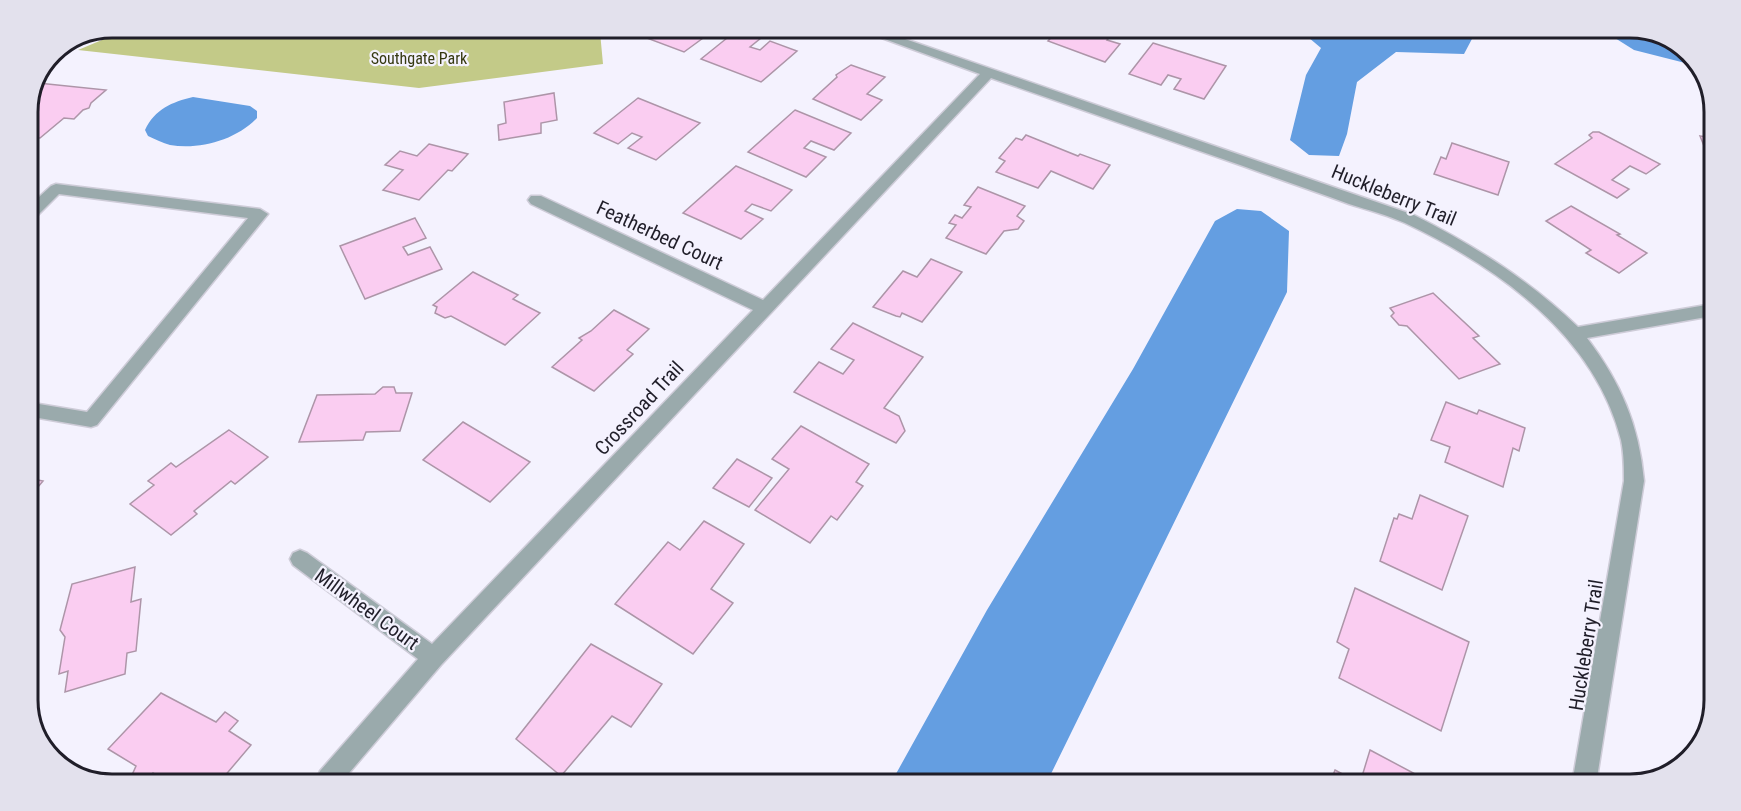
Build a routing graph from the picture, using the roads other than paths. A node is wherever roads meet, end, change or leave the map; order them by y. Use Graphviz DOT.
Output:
graph roads {
  1 [pos="889,38"];
  2 [pos="988,73"];
  3 [pos="536,200"];
  4 [pos="38,206"];
  5 [pos="765,308"];
  6 [pos="1703,312"];
  7 [pos="1575,334"];
  8 [pos="38,412"];
  9 [pos="300,559"];
  10 [pos="434,658"];
  11 [pos="332,774"];
  12 [pos="1586,774"];
  1 -- 2 [label="street, Huckleberry Trail"];
  2 -- 5 [label="street, Crossroad Trail"];
  2 -- 7 [label="street, Huckleberry Trail"];
  3 -- 5 [label="street, Featherbed Court"];
  4 -- 8 [label="street"];
  5 -- 10 [label="street, Crossroad Trail"];
  6 -- 7 [label="street"];
  7 -- 12 [label="street, Huckleberry Trail"];
  9 -- 10 [label="street, Millwheel Court"];
  10 -- 11 [label="street, Crossroad Trail"];
}
